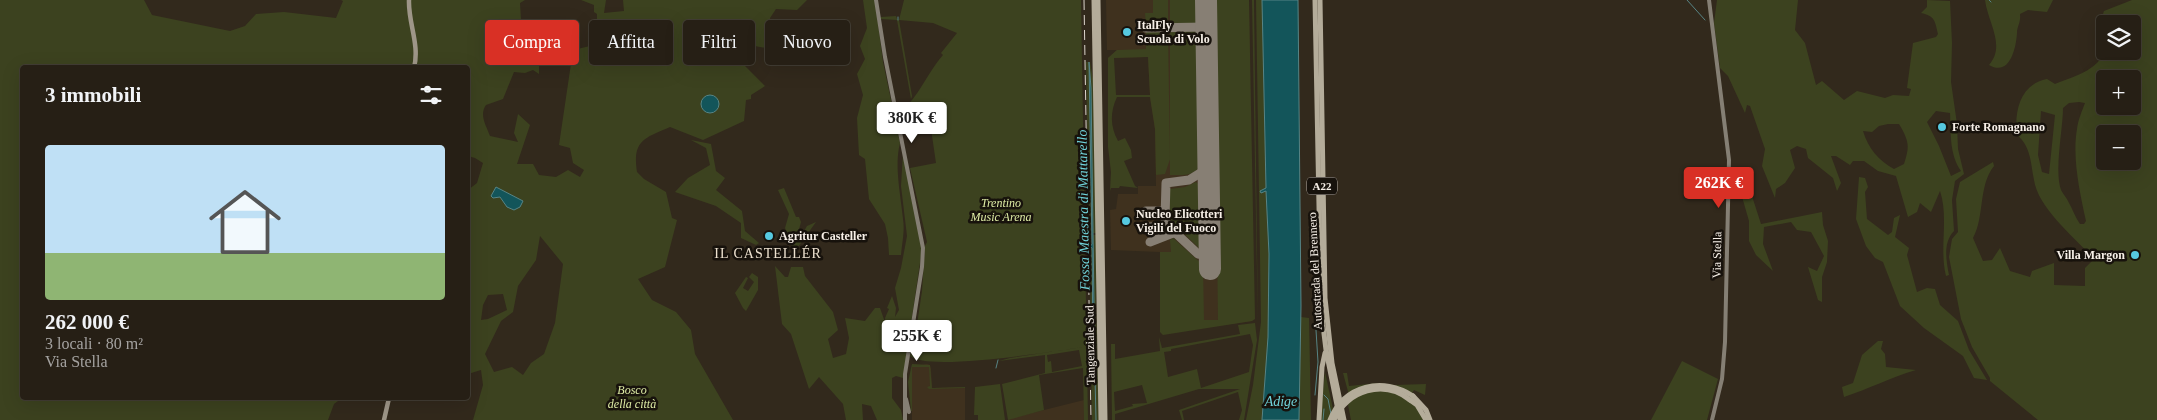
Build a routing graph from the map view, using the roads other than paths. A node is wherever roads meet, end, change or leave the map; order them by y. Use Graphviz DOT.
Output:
graph roads {
  1 [pos="409,0"];
  2 [pos="876,0"];
  3 [pos="1094,0"];
  4 [pos="1098,0"];
  5 [pos="1315,0"];
  6 [pos="1320,0"];
  7 [pos="1709,0"];
  8 [pos="414,65"];
  9 [pos="1326,350"];
  10 [pos="905,397"];
  11 [pos="1412,398"];
  12 [pos="389,400"];
  13 [pos="909,412"];
  14 [pos="384,420"];
  15 [pos="905,420"];
  16 [pos="1101,420"];
  17 [pos="1105,420"];
  18 [pos="1319,420"];
  19 [pos="1330,420"];
  20 [pos="1334,420"];
  21 [pos="1340,420"];
  22 [pos="1344,420"];
  23 [pos="1426,420"];
  24 [pos="1430,420"];
  25 [pos="1712,420"];
  1 -- 8 [label="main road"];
  2 -- 10 [label="main road"];
  3 -- 16 [label="highway, Tangenziale Sud"];
  4 -- 17 [label="highway, Tangenziale Sud"];
  5 -- 9 [label="highway, Autostrada del Brennero / A22"];
  6 -- 22 [label="highway, Autostrada del Brennero / A22"];
  7 -- 25 [label="main road, Via Stella"];
  9 -- 18 [label="highway"];
  9 -- 21 [label="highway, Autostrada del Brennero / A22"];
  10 -- 13 [label="main road"];
  10 -- 15 [label="main road"];
  11 -- 19 [label="highway, bridge"];
  11 -- 20 [label="highway, bridge"];
  11 -- 23 [label="highway"];
  11 -- 24 [label="highway"];
  12 -- 14 [label="main road"];
}
